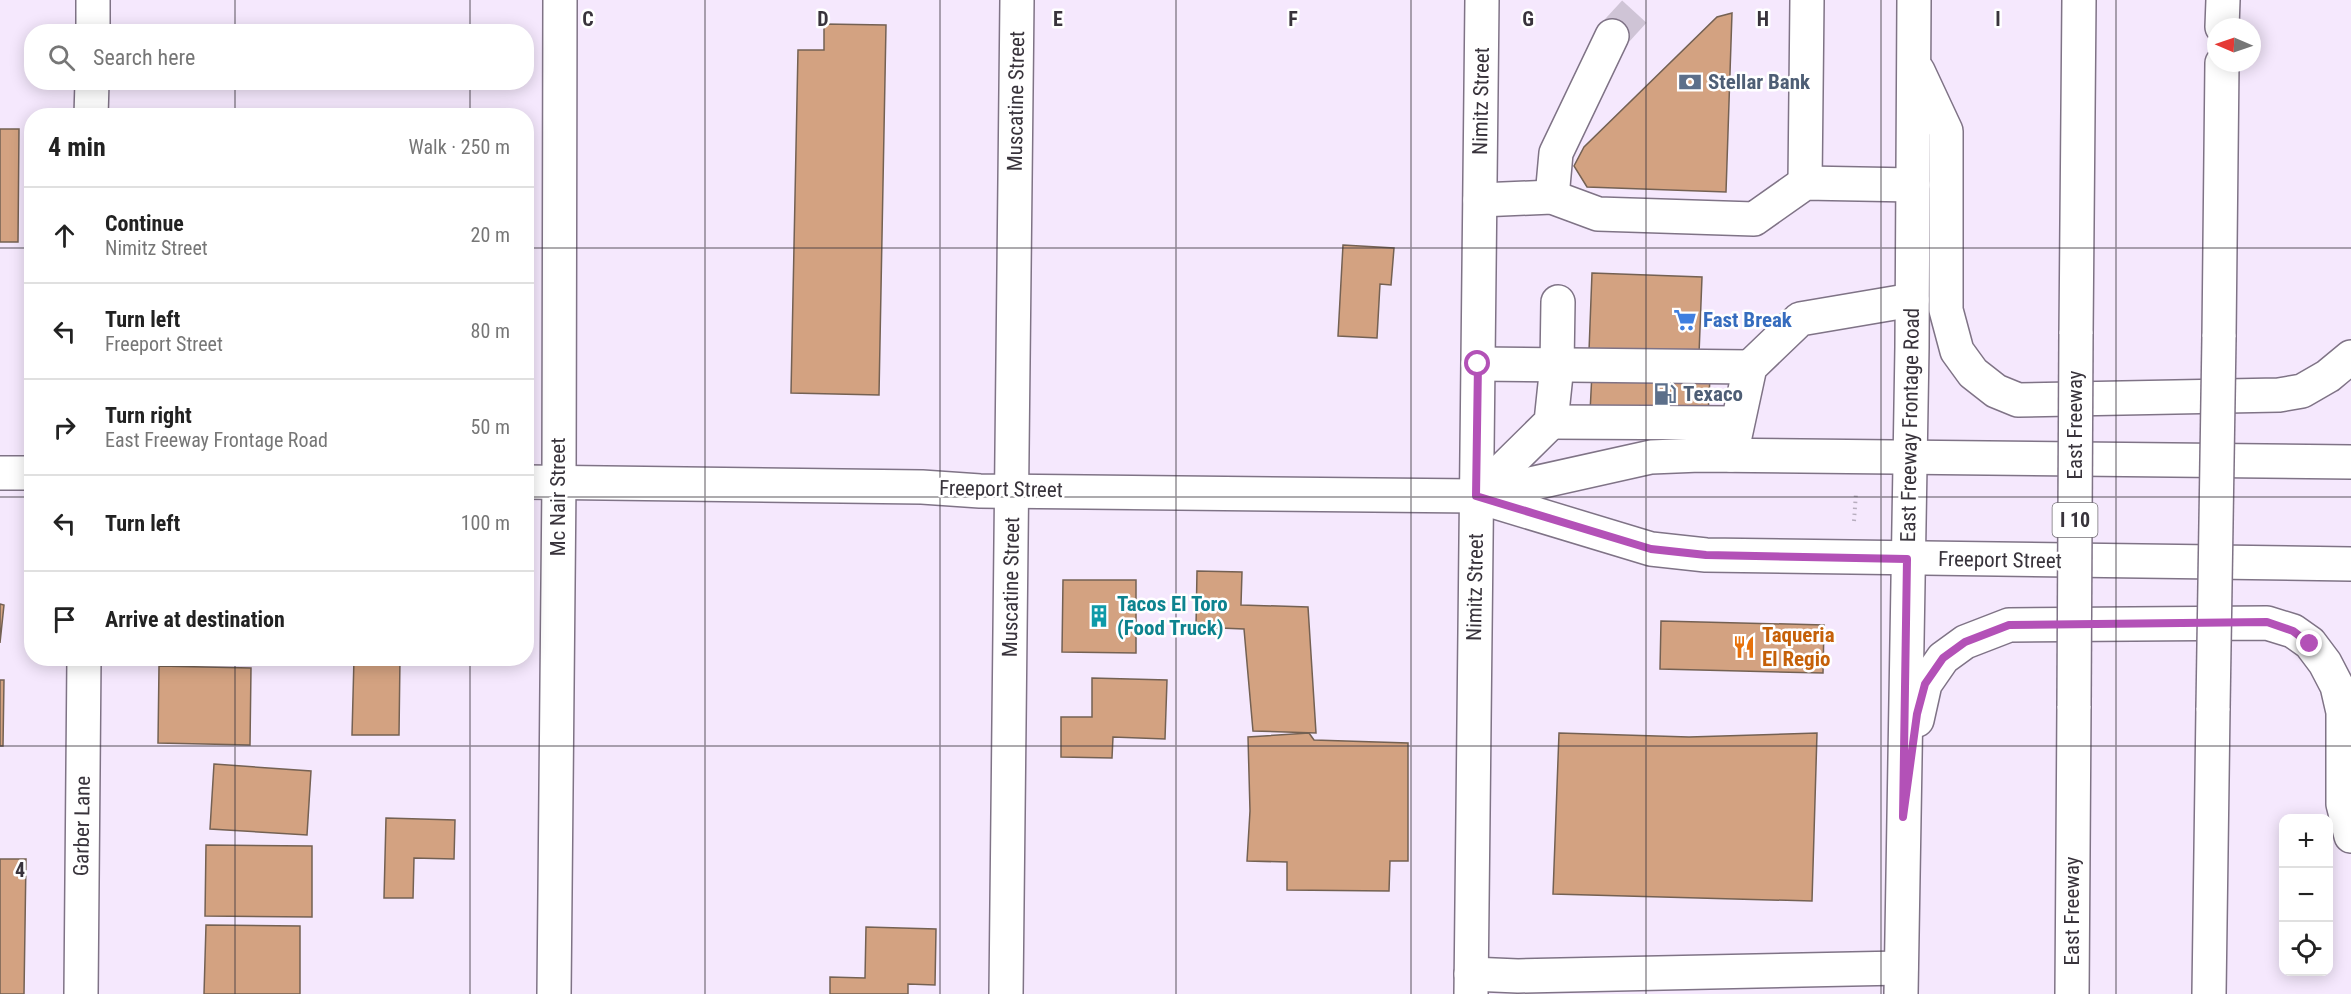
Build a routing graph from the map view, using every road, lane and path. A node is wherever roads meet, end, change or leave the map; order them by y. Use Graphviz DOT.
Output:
graph roads {
  1 [pos="93,0"];
  2 [pos="560,0"];
  3 [pos="1017,0"];
  4 [pos="1482,0"];
  5 [pos="1807,0"];
  6 [pos="1914,0"];
  7 [pos="2079,0"];
  8 [pos="2223,0"];
  9 [pos="2222,18"];
  10 [pos="93,24"];
  11 [pos="1612,36"];
  12 [pos="1914,61"];
  13 [pos="2222,72"];
  14 [pos="92,90"];
  15 [pos="91,108"];
  16 [pos="1805,183"];
  17 [pos="1913,185"];
  18 [pos="1552,197"];
  19 [pos="1480,200"];
  20 [pos="1912,300"];
  21 [pos="1558,302"];
  22 [pos="2351,357"];
  23 [pos="1478,364"];
  24 [pos="1557,365"];
  25 [pos="1750,367"];
  26 [pos="1551,422"];
  27 [pos="1737,423"];
  28 [pos="1731,455"];
  29 [pos="1910,456"];
  30 [pos="2351,462"];
  31 [pos="0,473"];
  32 [pos="24,473"];
  33 [pos="534,482"];
  34 [pos="559,482"];
  35 [pos="1012,489"];
  36 [pos="1856,489"];
  37 [pos="1476,496"];
  38 [pos="1854,523"];
  39 [pos="1907,559"];
  40 [pos="2351,564"];
  41 [pos="84,666"];
  42 [pos="1903,817"];
  43 [pos="2351,836"];
  44 [pos="1901,981"];
  45 [pos="1471,984"];
  46 [pos="81,994"];
  47 [pos="554,994"];
  48 [pos="1006,994"];
  49 [pos="2072,994"];
  50 [pos="2210,994"];
  1 -- 10 [label="main road"];
  2 -- 34 [label="main road, Mc Nair Street"];
  3 -- 35 [label="main road, Muscatine Street"];
  4 -- 19 [label="main road, Nimitz Street"];
  5 -- 16 [label="main road"];
  6 -- 12 [label="main road, East Freeway Frontage Road"];
  7 -- 49 [label="main road, East Freeway / I 10, bridge"];
  8 -- 9 [label="main road"];
  11 -- 18 [label="main road"];
  12 -- 17 [label="main road, East Freeway Frontage Road"];
  12 -- 22 [label="main road"];
  13 -- 50 [label="main road, bridge"];
  14 -- 15 [label="main road"];
  16 -- 17 [label="main road"];
  16 -- 18 [label="main road"];
  17 -- 20 [label="main road, East Freeway Frontage Road"];
  18 -- 19 [label="main road"];
  19 -- 23 [label="main road, Nimitz Street"];
  20 -- 25 [label="main road"];
  20 -- 29 [label="main road, East Freeway Frontage Road"];
  21 -- 24 [label="main road"];
  23 -- 24 [label="main road"];
  23 -- 37 [label="main road, Nimitz Street"];
  24 -- 25 [label="main road"];
  24 -- 26 [label="main road"];
  25 -- 27 [label="main road"];
  26 -- 27 [label="main road"];
  26 -- 37 [label="main road"];
  27 -- 28 [label="main road"];
  28 -- 29 [label="main road, Freeport Street"];
  28 -- 37 [label="main road, Freeport Street"];
  29 -- 30 [label="main road, Freeport Street"];
  29 -- 39 [label="main road, East Freeway Frontage Road"];
  31 -- 32 [label="main road"];
  33 -- 34 [label="main road, Freeport Street"];
  34 -- 35 [label="main road, Freeport Street"];
  34 -- 47 [label="main road, Mc Nair Street"];
  35 -- 37 [label="main road, Freeport Street"];
  35 -- 48 [label="main road, Muscatine Street"];
  36 -- 38 [label="path"];
  37 -- 39 [label="main road, Freeport Street"];
  37 -- 45 [label="main road, Nimitz Street"];
  39 -- 40 [label="main road, Freeport Street"];
  39 -- 42 [label="main road, East Freeway Frontage Road"];
  41 -- 46 [label="main road, Garber Lane"];
  42 -- 43 [label="main road"];
  42 -- 44 [label="main road, East Freeway Frontage Road"];
  44 -- 45 [label="main road"];
}
